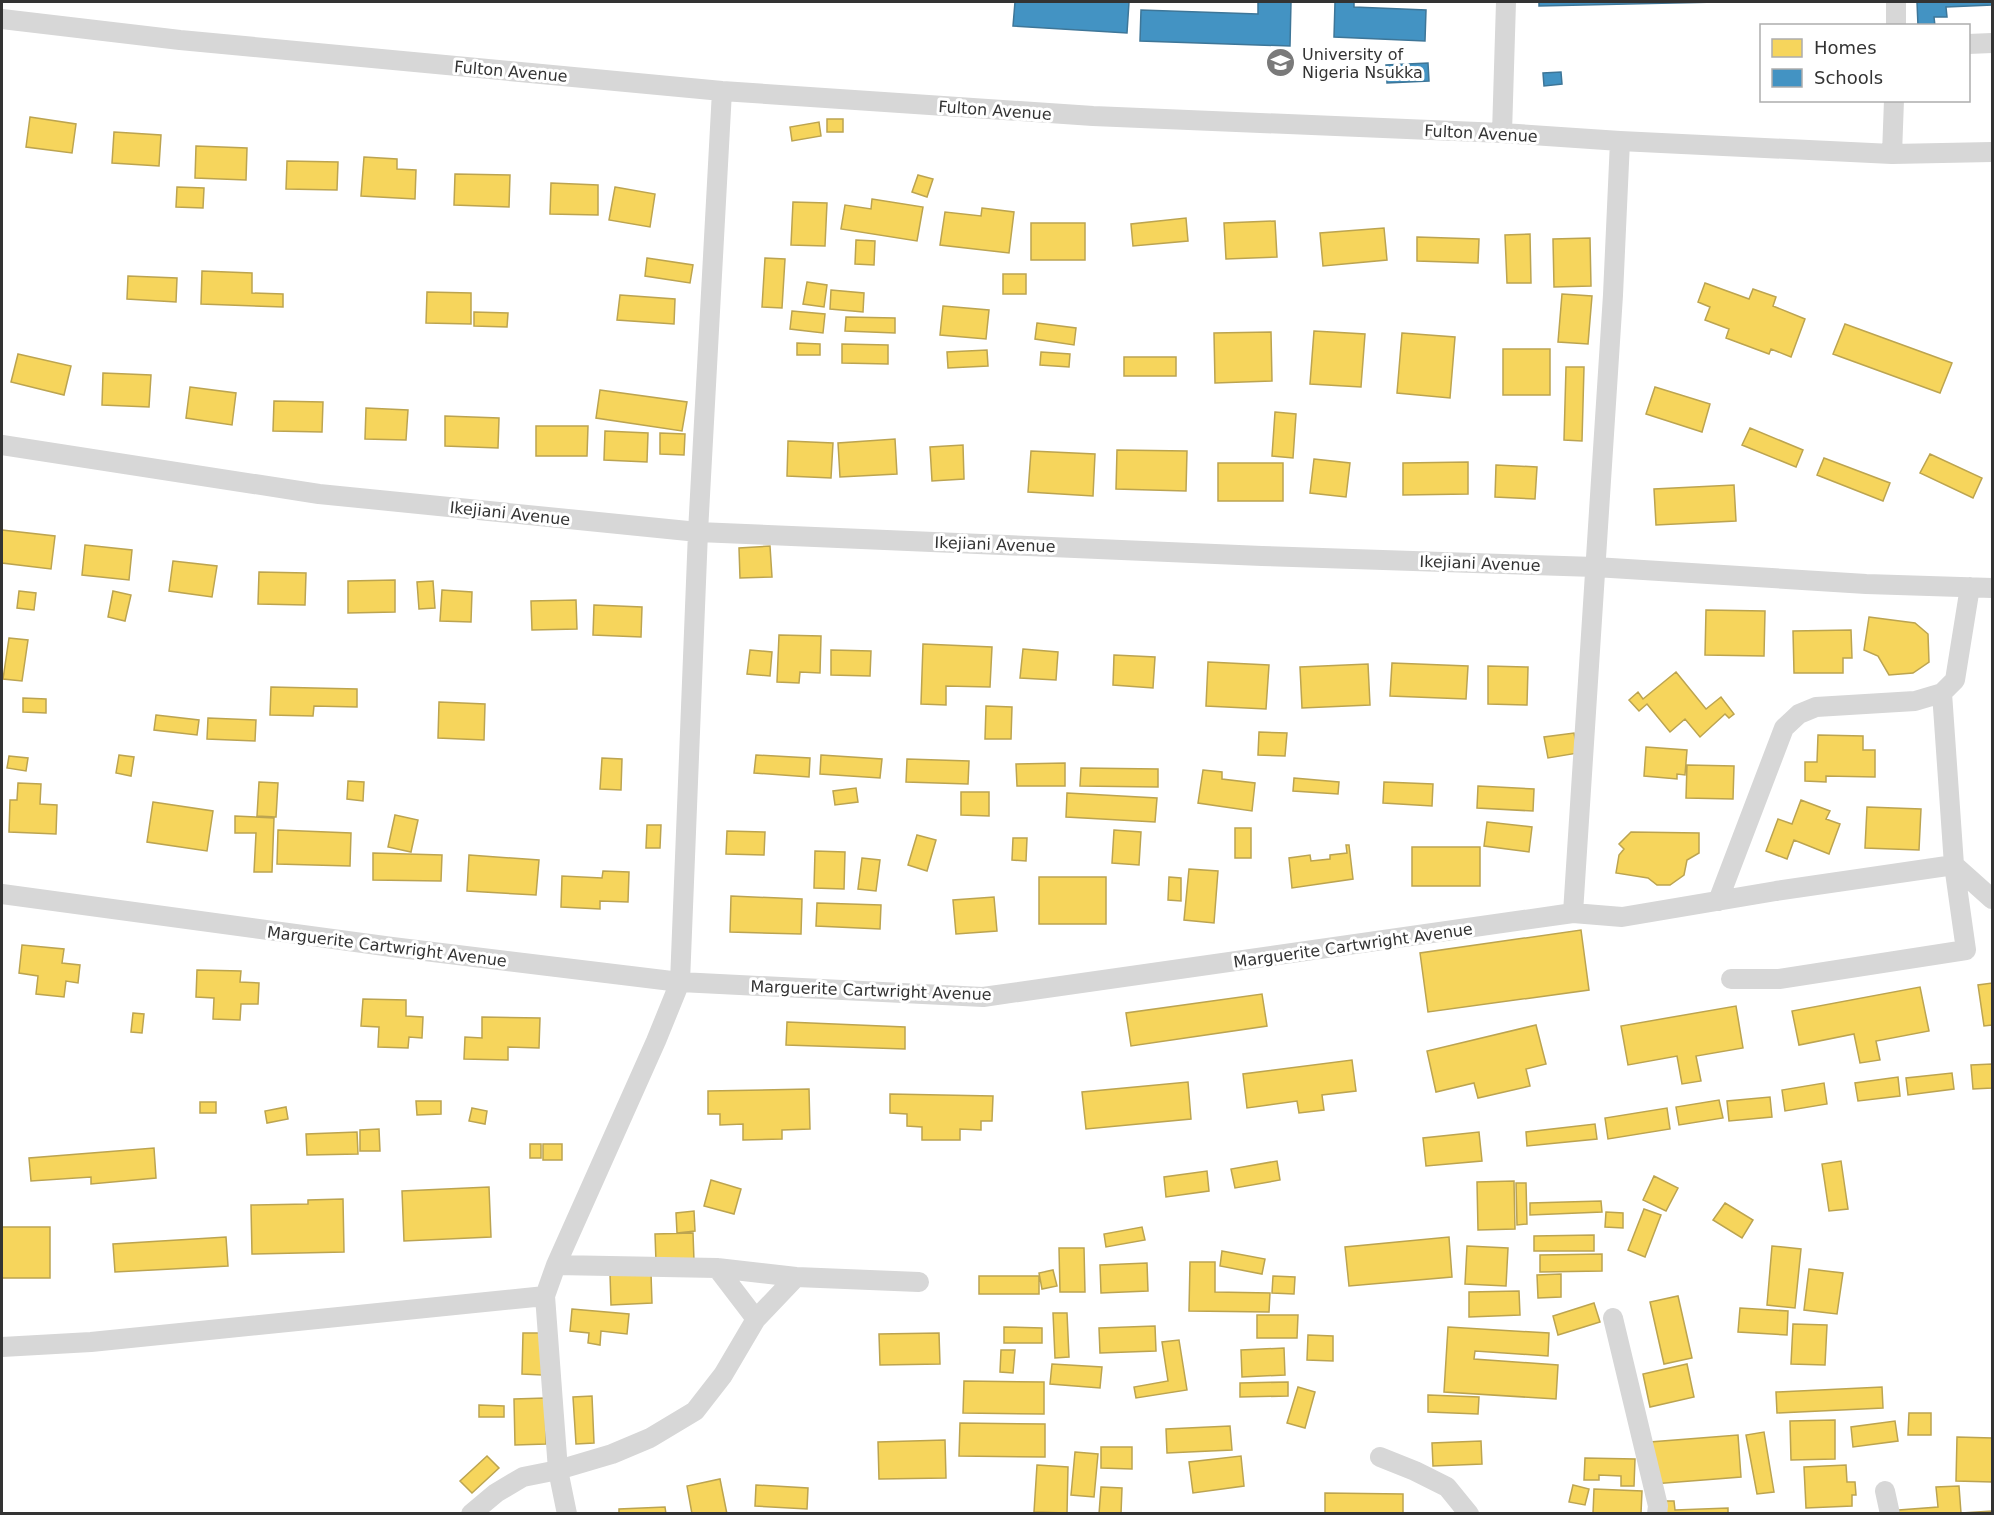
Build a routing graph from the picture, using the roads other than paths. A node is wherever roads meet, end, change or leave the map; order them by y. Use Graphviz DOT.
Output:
graph roads {
  1 [pos="1506,2"];
  2 [pos="1896,2"];
  3 [pos="2,19"];
  4 [pos="1896,24"];
  5 [pos="1992,43"];
  6 [pos="1970,44"];
  7 [pos="722,91"];
  8 [pos="1894,102"];
  9 [pos="1502,133"];
  10 [pos="1620,141"];
  11 [pos="1992,152"];
  12 [pos="1892,154"];
  13 [pos="2,445"];
  14 [pos="698,532"];
  15 [pos="1595,567"];
  16 [pos="1970,587"];
  17 [pos="1992,588"];
  18 [pos="1942,693"];
  19 [pos="1954,865"];
  20 [pos="2,894"];
  21 [pos="1992,899"];
  22 [pos="1718,901"];
  23 [pos="1573,913"];
  24 [pos="1731,979"];
  25 [pos="680,982"];
  26 [pos="556,1265"];
  27 [pos="717,1268"];
  28 [pos="796,1277"];
  29 [pos="919,1282"];
  30 [pos="545,1296"];
  31 [pos="1613,1318"];
  32 [pos="756,1319"];
  33 [pos="2,1347"];
  34 [pos="1380,1457"];
  35 [pos="558,1470"];
  36 [pos="1885,1491"];
  37 [pos="471,1514"];
  38 [pos="567,1514"];
  39 [pos="1469,1514"];
  40 [pos="1657,1514"];
  41 [pos="1890,1514"];
  1 -- 9 [label="street"];
  2 -- 4 [label="street"];
  3 -- 7 [label="street, Fulton Avenue"];
  5 -- 6 [label="street"];
  7 -- 9 [label="street, Fulton Avenue"];
  7 -- 14 [label="street"];
  8 -- 12 [label="street"];
  9 -- 10 [label="street, Fulton Avenue"];
  10 -- 12 [label="street, Fulton Avenue"];
  10 -- 15 [label="street"];
  11 -- 12 [label="street, Fulton Avenue"];
  13 -- 14 [label="street, Ikejiani Avenue"];
  14 -- 15 [label="street, Ikejiani Avenue"];
  14 -- 25 [label="street"];
  15 -- 16 [label="street, Ikejiani Avenue"];
  15 -- 23 [label="street"];
  16 -- 17 [label="street, Ikejiani Avenue"];
  16 -- 18 [label="street"];
  18 -- 19 [label="street"];
  18 -- 22 [label="street"];
  19 -- 21 [label="street"];
  19 -- 22 [label="street, Marguerite Cartwright Avenue"];
  19 -- 24 [label="street"];
  20 -- 25 [label="street, Marguerite Cartwright Avenue"];
  22 -- 23 [label="street, Marguerite Cartwright Avenue"];
  23 -- 25 [label="street, Marguerite Cartwright Avenue"];
  25 -- 26 [label="street"];
  26 -- 27 [label="street"];
  26 -- 30 [label="street"];
  27 -- 28 [label="street"];
  27 -- 32 [label="street"];
  28 -- 29 [label="street"];
  28 -- 32 [label="street"];
  30 -- 33 [label="street"];
  30 -- 35 [label="street"];
  31 -- 40 [label="street"];
  32 -- 35 [label="street"];
  34 -- 39 [label="street"];
  35 -- 37 [label="street"];
  35 -- 38 [label="street"];
  36 -- 41 [label="street"];
}
